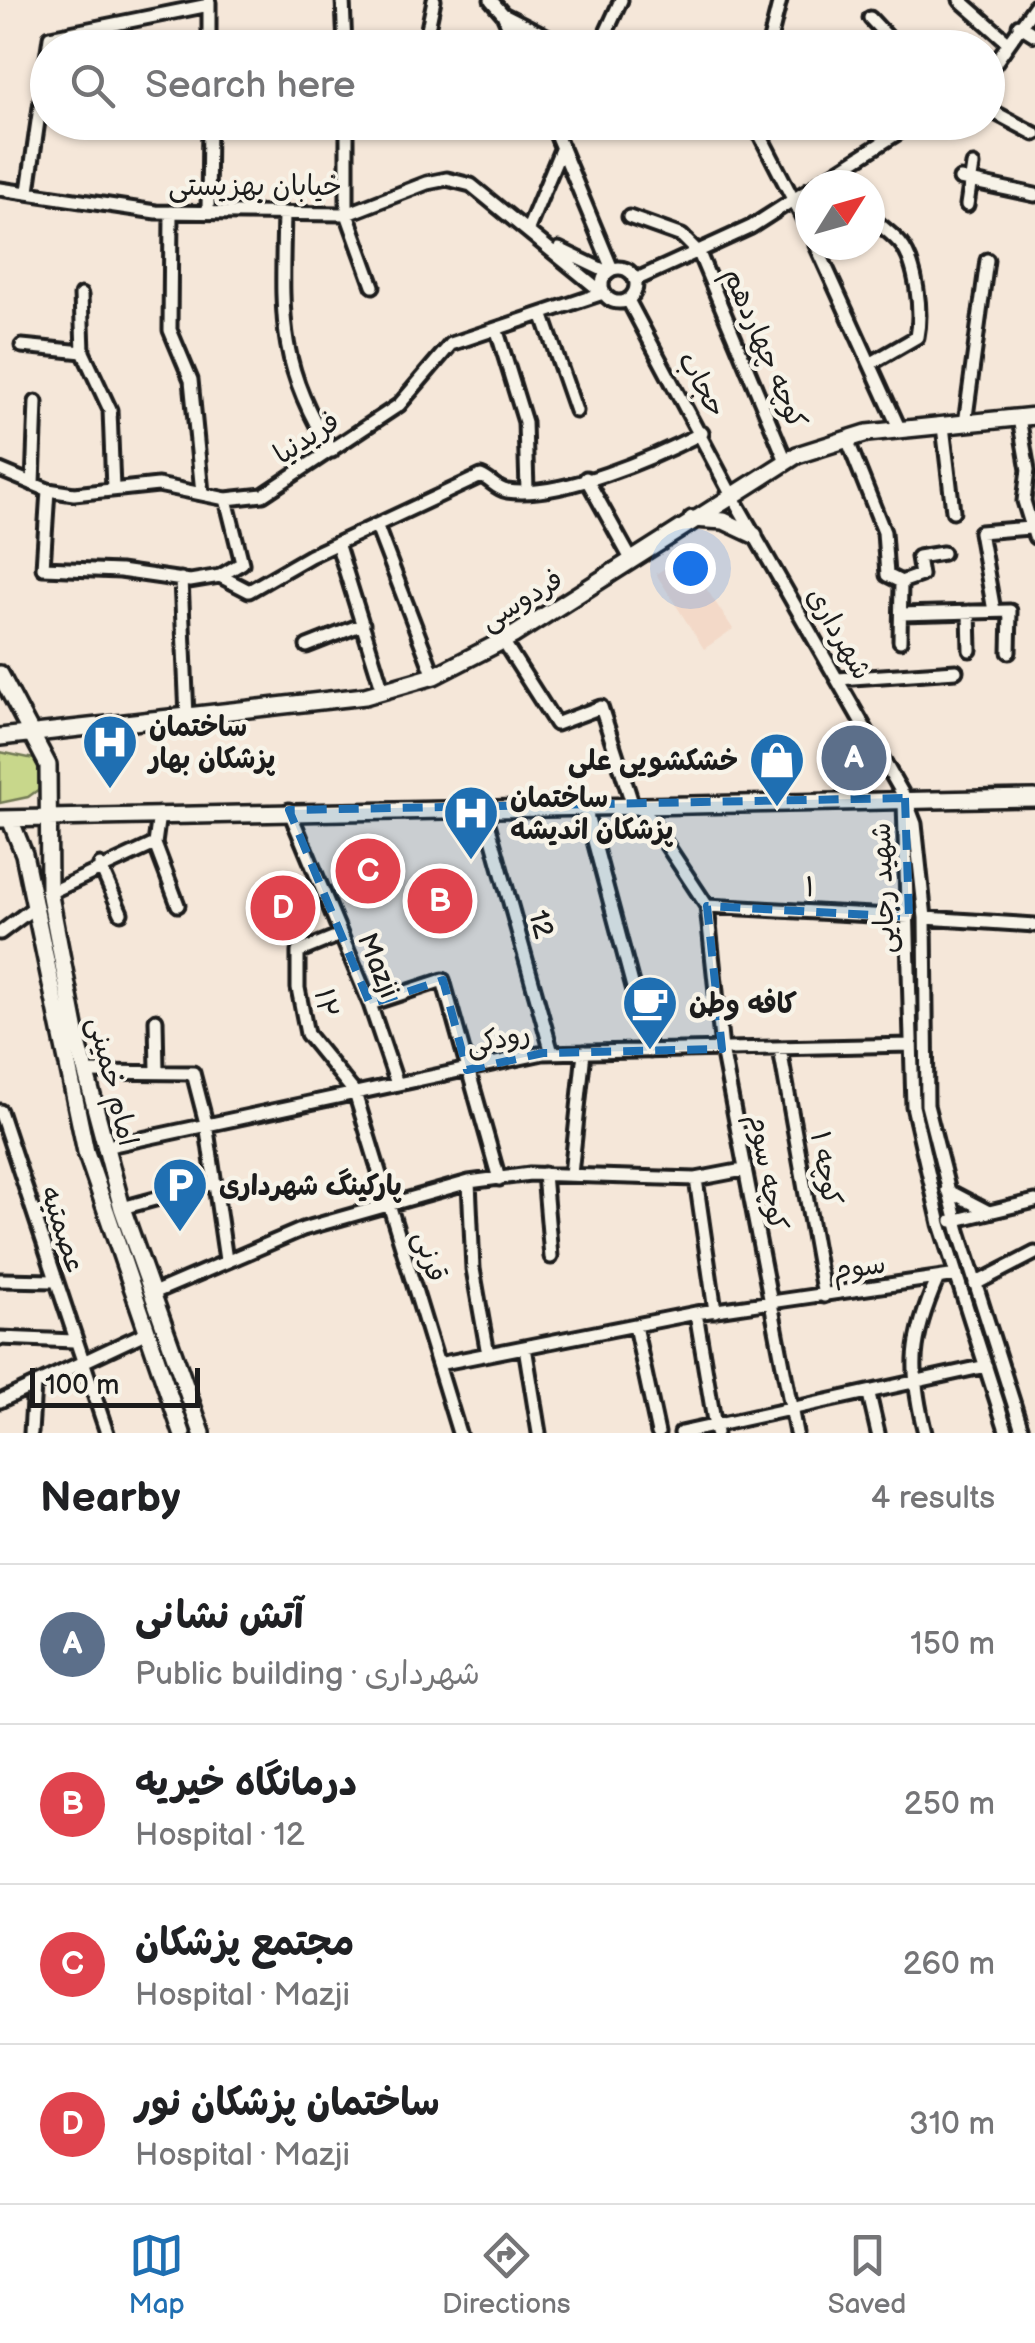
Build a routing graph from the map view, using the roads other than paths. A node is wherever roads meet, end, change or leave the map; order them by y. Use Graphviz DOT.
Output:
graph roads {
  1 [pos="154,0"];
  2 [pos="344,0"];
  3 [pos="434,0"];
  4 [pos="491,0"];
  5 [pos="620,0"];
  6 [pos="780,0"];
  7 [pos="960,0"];
  8 [pos="209,2"];
  9 [pos="1035,6"];
  10 [pos="503,14"];
  11 [pos="159,15"];
  12 [pos="870,18"];
  13 [pos="1018,25"];
  14 [pos="85,30"];
  15 [pos="209,30"];
  16 [pos="345,30"];
  17 [pos="428,30"];
  18 [pos="510,30"];
  19 [pos="535,30"];
  20 [pos="607,30"];
  21 [pos="772,30"];
  22 [pos="881,30"];
  23 [pos="994,30"];
  24 [pos="1035,35"];
  25 [pos="1005,39"];
  26 [pos="1008,42"];
  27 [pos="1005,46"];
  28 [pos="1005,118"];
  29 [pos="1035,134"];
  30 [pos="35,140"];
  31 [pos="208,140"];
  32 [pos="347,140"];
  33 [pos="559,140"];
  34 [pos="763,140"];
  35 [pos="888,140"];
  36 [pos="562,147"];
  37 [pos="973,165"];
  38 [pos="844,170"];
  39 [pos="965,180"];
  40 [pos="0,189"];
  41 [pos="28,190"];
  42 [pos="1035,195"];
  43 [pos="795,198"];
  44 [pos="795,201"];
  45 [pos="967,206"];
  46 [pos="171,212"];
  47 [pos="208,212"];
  48 [pos="284,214"];
  49 [pos="347,214"];
  50 [pos="629,217"];
  51 [pos="528,229"];
  52 [pos="885,230"];
  53 [pos="546,243"];
  54 [pos="699,253"];
  55 [pos="823,260"];
  56 [pos="987,260"];
  57 [pos="614,270"];
  58 [pos="635,280"];
  59 [pos="373,286"];
  60 [pos="604,294"];
  61 [pos="81,295"];
  62 [pos="628,300"];
  63 [pos="543,316"];
  64 [pos="497,331"];
  65 [pos="22,346"];
  66 [pos="82,352"];
  67 [pos="870,364"];
  68 [pos="36,402"];
  69 [pos="576,410"];
  70 [pos="1027,417"];
  71 [pos="964,424"];
  72 [pos="943,426"];
  73 [pos="900,430"];
  74 [pos="702,433"];
  75 [pos="847,440"];
  76 [pos="332,451"];
  77 [pos="786,461"];
  78 [pos="0,470"];
  79 [pos="586,478"];
  80 [pos="33,484"];
  81 [pos="113,489"];
  82 [pos="48,490"];
  83 [pos="527,491"];
  84 [pos="202,493"];
  85 [pos="731,494"];
  86 [pos="226,499"];
  87 [pos="953,511"];
  88 [pos="692,520"];
  89 [pos="377,527"];
  90 [pos="1032,533"];
  91 [pos="754,535"];
  92 [pos="338,546"];
  93 [pos="942,553"];
  94 [pos="631,559"];
  95 [pos="220,576"];
  96 [pos="181,579"];
  97 [pos="902,582"];
  98 [pos="994,611"];
  99 [pos="969,612"];
  100 [pos="900,614"];
  101 [pos="363,624"];
  102 [pos="502,641"];
  103 [pos="900,641"];
  104 [pos="307,646"];
  105 [pos="970,650"];
  106 [pos="1010,652"];
  107 [pos="956,671"];
  108 [pos="0,674"];
  109 [pos="434,676"];
  110 [pos="838,679"];
  111 [pos="384,690"];
  112 [pos="187,717"];
  113 [pos="30,732"];
  114 [pos="0,737"];
  115 [pos="905,798"];
  116 [pos="1035,798"];
  117 [pos="637,806"];
  118 [pos="585,807"];
  119 [pos="484,809"];
  120 [pos="289,810"];
  121 [pos="159,814"];
  122 [pos="48,818"];
  123 [pos="5,819"];
  124 [pos="155,844"];
  125 [pos="100,866"];
  126 [pos="49,892"];
  127 [pos="178,906"];
  128 [pos="707,906"];
  129 [pos="32,909"];
  130 [pos="121,914"];
  131 [pos="910,917"];
  132 [pos="925,918"];
  133 [pos="1035,925"];
  134 [pos="0,933"];
  135 [pos="340,935"];
  136 [pos="370,1004"];
  137 [pos="156,1020"];
  138 [pos="910,1045"];
  139 [pos="780,1049"];
  140 [pos="722,1050"];
  141 [pos="650,1051"];
  142 [pos="584,1052"];
  143 [pos="552,1053"];
  144 [pos="468,1070"];
  145 [pos="157,1071"];
  146 [pos="86,1072"];
  147 [pos="396,1084"];
  148 [pos="354,1093"];
  149 [pos="0,1112"];
  150 [pos="206,1124"];
  151 [pos="104,1147"];
  152 [pos="744,1170"];
  153 [pos="544,1174"];
  154 [pos="572,1174"];
  155 [pos="499,1179"];
  156 [pos="696,1180"];
  157 [pos="469,1182"];
  158 [pos="214,1183"];
  159 [pos="947,1190"];
  160 [pos="388,1202"];
  161 [pos="1035,1202"];
  162 [pos="122,1208"];
  163 [pos="989,1212"];
  164 [pos="956,1220"];
  165 [pos="940,1224"];
  166 [pos="1035,1254"];
  167 [pos="551,1257"];
  168 [pos="226,1260"];
  169 [pos="957,1275"];
  170 [pos="0,1280"];
  171 [pos="54,1280"];
  172 [pos="937,1280"];
  173 [pos="976,1284"];
  174 [pos="151,1294"];
  175 [pos="824,1296"];
  176 [pos="768,1304"];
  177 [pos="715,1311"];
  178 [pos="696,1313"];
  179 [pos="634,1326"];
  180 [pos="145,1333"];
  181 [pos="0,1338"];
  182 [pos="74,1341"];
  183 [pos="525,1347"];
  184 [pos="488,1354"];
  185 [pos="81,1362"];
  186 [pos="438,1364"];
  187 [pos="986,1366"];
  188 [pos="912,1382"];
  189 [pos="34,1384"];
  190 [pos="868,1394"];
  191 [pos="0,1400"];
  192 [pos="789,1410"];
  193 [pos="715,1429"];
  194 [pos="30,1433"];
  195 [pos="106,1433"];
  196 [pos="182,1433"];
  197 [pos="202,1433"];
  198 [pos="460,1433"];
  199 [pos="539,1433"];
  200 [pos="658,1433"];
  201 [pos="682,1433"];
  202 [pos="796,1433"];
  203 [pos="878,1433"];
  204 [pos="926,1433"];
  205 [pos="1007,1433"];
  206 [pos="1022,1433"];
  1 -- 11 [label="street"];
  2 -- 16 [label="street"];
  3 -- 17 [label="street"];
  4 -- 10 [label="street"];
  5 -- 20 [label="street"];
  6 -- 21 [label="street"];
  7 -- 23 [label="street"];
  8 -- 11 [label="street"];
  8 -- 15 [label="street"];
  9 -- 13 [label="street"];
  10 -- 18 [label="street"];
  10 -- 19 [label="street"];
  11 -- 14 [label="street"];
  12 -- 22 [label="street"];
  13 -- 24 [label="street"];
  13 -- 26 [label="street"];
  25 -- 26 [label="street"];
  26 -- 27 [label="street"];
  28 -- 29 [label="street"];
  30 -- 41 [label="street"];
  31 -- 47 [label="street"];
  32 -- 49 [label="street"];
  33 -- 36 [label="street"];
  34 -- 43 [label="street"];
  35 -- 38 [label="street"];
  36 -- 51 [label="street"];
  36 -- 57 [label="street"];
  37 -- 39 [label="street"];
  39 -- 42 [label="street"];
  39 -- 45 [label="street"];
  40 -- 41 [label="street, خیابان بهزیستی"];
  41 -- 46 [label="street, خیابان بهزیستی"];
  44 -- 54 [label="street"];
  46 -- 47 [label="street, خیابان بهزیستی"];
  46 -- 84 [label="street"];
  47 -- 48 [label="street, خیابان بهزیستی"];
  48 -- 49 [label="street, خیابان بهزیستی"];
  48 -- 76 [label="street"];
  49 -- 51 [label="street, خیابان بهزیستی"];
  49 -- 59 [label="street"];
  50 -- 54 [label="street"];
  51 -- 53 [label="street, خیابان بهزیستی"];
  52 -- 67 [label="street"];
  53 -- 57 [label="street, خیابان بهزیستی"];
  53 -- 60 [label="street, خیابان بهزیستی"];
  54 -- 58 [label="street"];
  54 -- 77 [label="street, کوچه چهاردهم"];
  55 -- 67 [label="street"];
  56 -- 71 [label="street"];
  57 -- 58 [label="street"];
  57 -- 60 [label="street"];
  58 -- 62 [label="street"];
  60 -- 62 [label="street"];
  60 -- 63 [label="street, فریدنیا"];
  61 -- 66 [label="street"];
  62 -- 74 [label="street, حجاب"];
  63 -- 64 [label="street, فریدنیا"];
  63 -- 69 [label="street"];
  64 -- 76 [label="street, فریدنیا"];
  64 -- 83 [label="street"];
  65 -- 66 [label="street"];
  66 -- 81 [label="street"];
  67 -- 73 [label="street"];
  68 -- 80 [label="street"];
  70 -- 71 [label="main road, فردوسی"];
  70 -- 90 [label="street"];
  71 -- 72 [label="main road, فردوسی"];
  72 -- 73 [label="main road, فردوسی"];
  72 -- 87 [label="street"];
  73 -- 75 [label="main road, فردوسی"];
  74 -- 79 [label="street"];
  74 -- 85 [label="street, حجاب"];
  75 -- 77 [label="main road, فردوسی"];
  75 -- 97 [label="street"];
  76 -- 86 [label="street, فریدنیا"];
  77 -- 85 [label="main road, فردوسی"];
  78 -- 80 [label="street, فریدنیا"];
  79 -- 83 [label="street"];
  79 -- 94 [label="street"];
  80 -- 82 [label="street, فریدنیا"];
  81 -- 82 [label="street, فریدنیا"];
  81 -- 84 [label="street, فریدنیا"];
  82 -- 96 [label="street"];
  83 -- 89 [label="street"];
  84 -- 86 [label="street, فریدنیا"];
  85 -- 88 [label="main road, فردوسی"];
  85 -- 91 [label="street, شهرداری"];
  86 -- 95 [label="street"];
  88 -- 91 [label="main road"];
  88 -- 94 [label="main road, فردوسی"];
  89 -- 92 [label="street"];
  89 -- 109 [label="street"];
  90 -- 98 [label="street"];
  91 -- 110 [label="street, شهرداری"];
  92 -- 95 [label="street"];
  92 -- 101 [label="street"];
  93 -- 97 [label="street"];
  94 -- 102 [label="main road, فردوسی"];
  95 -- 96 [label="street"];
  96 -- 112 [label="street"];
  97 -- 100 [label="street"];
  98 -- 99 [label="street"];
  98 -- 106 [label="street"];
  99 -- 100 [label="street"];
  99 -- 105 [label="street"];
  100 -- 103 [label="street"];
  101 -- 104 [label="street"];
  101 -- 111 [label="street"];
  102 -- 109 [label="main road, فردوسی"];
  102 -- 117 [label="street"];
  107 -- 110 [label="street"];
  108 -- 113 [label="main road, امام خمینی"];
  109 -- 111 [label="main road, فردوسی"];
  110 -- 115 [label="street, شهرداری"];
  111 -- 112 [label="main road, فردوسی"];
  112 -- 113 [label="main road, فردوسی"];
  113 -- 114 [label="main road, فردوسی"];
  113 -- 122 [label="main road, امام خمینی"];
  115 -- 116 [label="main road"];
  115 -- 117 [label="main road"];
  115 -- 131 [label="street, شهید رجایی"];
  115 -- 132 [label="street, شهید رجایی"];
  117 -- 118 [label="main road"];
  117 -- 128 [label="street"];
  118 -- 119 [label="main road"];
  118 -- 141 [label="street"];
  119 -- 120 [label="main road"];
  119 -- 143 [label="street, 12"];
  120 -- 121 [label="main road"];
  120 -- 135 [label="street, Mazji"];
  121 -- 122 [label="main road"];
  121 -- 124 [label="street"];
  122 -- 123 [label="main road"];
  122 -- 126 [label="main road, امام خمینی"];
  123 -- 129 [label="main road, امام خمینی"];
  124 -- 125 [label="street"];
  124 -- 127 [label="street"];
  125 -- 126 [label="street"];
  125 -- 130 [label="street"];
  126 -- 146 [label="main road, امام خمینی"];
  128 -- 131 [label="street, ۱"];
  128 -- 140 [label="street, کوچه سوم"];
  129 -- 134 [label="street"];
  129 -- 180 [label="main road, امام خمینی"];
  131 -- 138 [label="street, شهید رجایی"];
  132 -- 133 [label="street"];
  132 -- 159 [label="street, شهید رجایی"];
  135 -- 136 [label="street, Mazji"];
  135 -- 148 [label="street, ۱۲"];
  136 -- 144 [label="street"];
  136 -- 147 [label="street, Mazji"];
  137 -- 145 [label="street"];
  138 -- 139 [label="street, رودکی"];
  138 -- 165 [label="street, شهید رجایی"];
  139 -- 140 [label="street, رودکی"];
  139 -- 175 [label="street, ۱ کوچه"];
  140 -- 141 [label="street, رودکی"];
  140 -- 152 [label="street, کوچه سوم"];
  141 -- 142 [label="street, رودکی"];
  142 -- 143 [label="street, رودکی"];
  142 -- 154 [label="street"];
  143 -- 144 [label="street, رودکی"];
  144 -- 147 [label="street, رودکی"];
  144 -- 155 [label="street"];
  145 -- 146 [label="street"];
  145 -- 150 [label="street"];
  146 -- 151 [label="main road, امام خمینی"];
  147 -- 148 [label="street, رودکی"];
  148 -- 150 [label="street, رودکی"];
  148 -- 160 [label="street, قرنی"];
  149 -- 171 [label="street, عصمتیه"];
  150 -- 151 [label="street, رودکی"];
  150 -- 158 [label="street"];
  151 -- 162 [label="main road, امام خمینی"];
  152 -- 156 [label="street"];
  152 -- 176 [label="street, کوچه سوم"];
  153 -- 154 [label="street"];
  153 -- 155 [label="street"];
  153 -- 167 [label="street"];
  154 -- 156 [label="street"];
  155 -- 157 [label="street"];
  156 -- 177 [label="street"];
  157 -- 160 [label="street"];
  157 -- 184 [label="street"];
  158 -- 162 [label="street"];
  158 -- 168 [label="street"];
  159 -- 163 [label="street"];
  159 -- 164 [label="street, شهید رجایی"];
  160 -- 168 [label="street"];
  160 -- 186 [label="street, قرنی"];
  161 -- 163 [label="street"];
  162 -- 174 [label="main road, امام خمینی"];
  163 -- 164 [label="street"];
  164 -- 165 [label="street"];
  164 -- 173 [label="street, شهید رجایی"];
  165 -- 169 [label="street, شهید رجایی"];
  166 -- 173 [label="street"];
  168 -- 174 [label="street"];
  169 -- 172 [label="street, سوم"];
  169 -- 187 [label="street, شهید رجایی"];
  170 -- 171 [label="street"];
  171 -- 182 [label="street, عصمتیه"];
  172 -- 175 [label="street, سوم"];
  172 -- 188 [label="street"];
  173 -- 206 [label="street, شهید رجایی"];
  174 -- 197 [label="main road, امام خمینی"];
  175 -- 176 [label="street, سوم"];
  176 -- 177 [label="street, سوم"];
  176 -- 192 [label="street, کوچه سوم"];
  177 -- 178 [label="street, سوم"];
  178 -- 179 [label="street, سوم"];
  178 -- 193 [label="street"];
  179 -- 183 [label="street, سوم"];
  179 -- 200 [label="street"];
  180 -- 185 [label="street"];
  180 -- 196 [label="main road, امام خمینی"];
  181 -- 182 [label="street"];
  182 -- 185 [label="street, عصمتیه"];
  183 -- 184 [label="street, سوم"];
  183 -- 199 [label="street"];
  184 -- 186 [label="street, سوم"];
  185 -- 189 [label="street"];
  185 -- 195 [label="street, عصمتیه"];
  186 -- 198 [label="street, قرنی"];
  187 -- 188 [label="street"];
  187 -- 205 [label="street, شهید رجایی"];
  188 -- 190 [label="street"];
  188 -- 204 [label="street"];
  189 -- 191 [label="street"];
  189 -- 194 [label="street"];
  190 -- 192 [label="street"];
  190 -- 203 [label="street"];
  192 -- 193 [label="street"];
  192 -- 202 [label="street, کوچه سوم"];
  193 -- 201 [label="street"];
}
